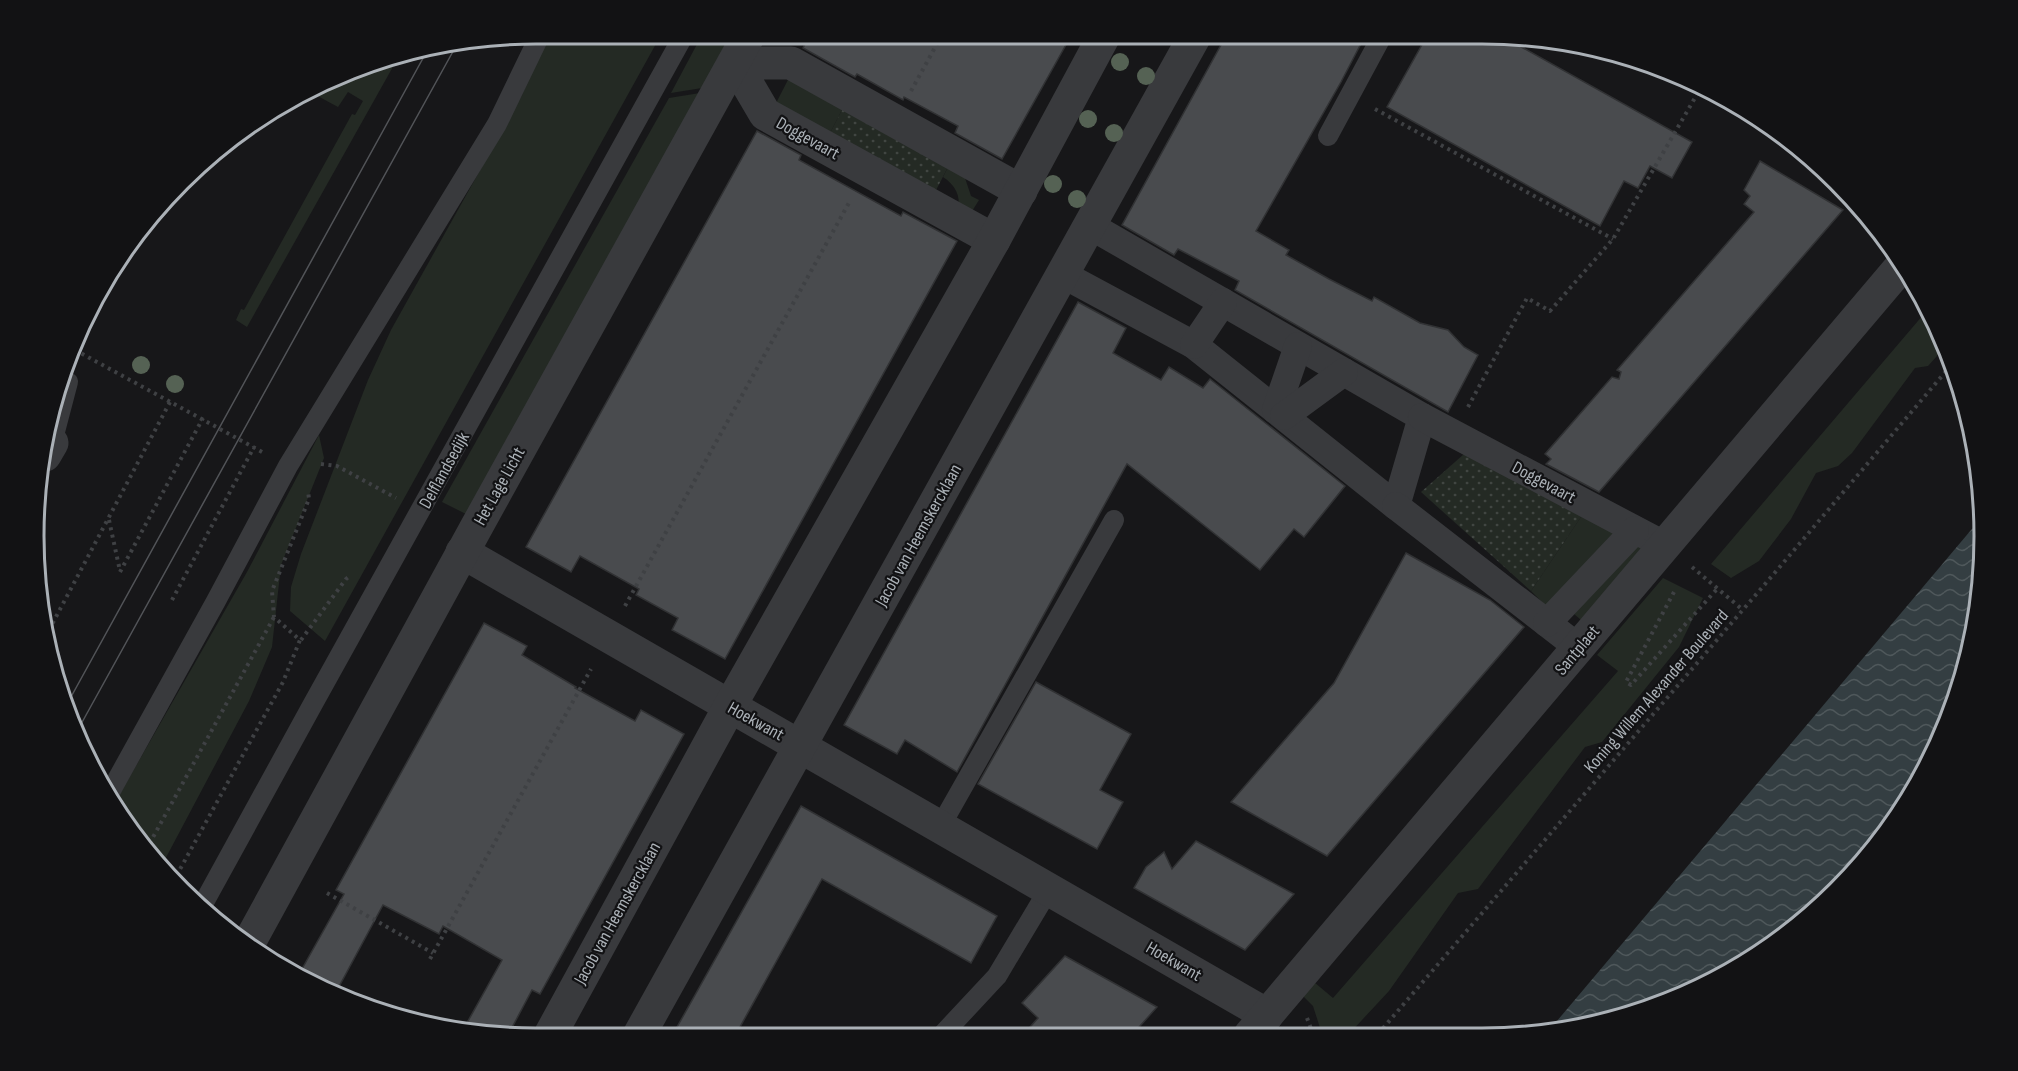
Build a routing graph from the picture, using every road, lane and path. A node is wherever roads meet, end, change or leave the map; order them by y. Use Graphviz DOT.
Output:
graph roads {
  1 [pos="536,44"];
  2 [pos="679,44"];
  3 [pos="744,44"];
  4 [pos="937,44"];
  5 [pos="1100,44"];
  6 [pos="1190,44"];
  7 [pos="1378,44"];
  8 [pos="735,63"];
  9 [pos="1698,93"];
  10 [pos="1350,95"];
  11 [pos="895,121"];
  12 [pos="1328,136"];
  13 [pos="867,170"];
  14 [pos="1021,191"];
  15 [pos="1089,225"];
  16 [pos="1613,239"];
  17 [pos="994,240"];
  18 [pos="1897,271"];
  19 [pos="1062,274"];
  20 [pos="1222,302"];
  21 [pos="1194,345"];
  22 [pos="1298,346"];
  23 [pos="79,351"];
  24 [pos="1946,371"];
  25 [pos="1344,372"];
  26 [pos="170,402"];
  27 [pos="1280,413"];
  28 [pos="1422,417"];
  29 [pos="203,418"];
  30 [pos="1453,434"];
  31 [pos="254,447"];
  32 [pos="316,463"];
  33 [pos="288,466"];
  34 [pos="395,497"];
  35 [pos="1396,506"];
  36 [pos="109,520"];
  37 [pos="1114,520"];
  38 [pos="1635,530"];
  39 [pos="1666,546"];
  40 [pos="462,552"];
  41 [pos="1697,572"];
  42 [pos="1678,584"];
  43 [pos="1717,589"];
  44 [pos="172,600"];
  45 [pos="623,609"];
  46 [pos="1743,610"];
  47 [pos="274,617"];
  48 [pos="52,623"];
  49 [pos="1547,623"];
  50 [pos="1579,648"];
  51 [pos="591,669"];
  52 [pos="730,706"];
  53 [pos="802,746"];
  54 [pos="113,788"];
  55 [pos="940,827"];
  56 [pos="150,841"];
  57 [pos="178,873"];
  58 [pos="1049,889"];
  59 [pos="327,893"];
  60 [pos="205,900"];
  61 [pos="252,938"];
  62 [pos="433,953"];
  63 [pos="430,959"];
  64 [pos="1258,1025"];
  65 [pos="554,1028"];
  66 [pos="643,1028"];
  67 [pos="948,1028"];
  68 [pos="1383,1028"];
  1 -- 33 [label="lane"];
  2 -- 60 [label="lane, Delflandsedijk"];
  3 -- 8 [label="street, Het Lage Licht"];
  4 -- 11 [label="path"];
  5 -- 14 [label="street, Jacob van Heemskercklaan"];
  6 -- 15 [label="street, Jacob van Heemskercklaan"];
  7 -- 10 [label="lane"];
  8 -- 11 [label="street"];
  8 -- 13 [label="street, Doggevaart"];
  8 -- 40 [label="street, Het Lage Licht"];
  9 -- 16 [label="path"];
  10 -- 12 [label="lane"];
  10 -- 16 [label="path"];
  11 -- 14 [label="street"];
  13 -- 17 [label="street, Doggevaart"];
  13 -- 45 [label="path"];
  14 -- 17 [label="street, Jacob van Heemskercklaan"];
  15 -- 19 [label="street, Jacob van Heemskercklaan"];
  15 -- 20 [label="street, Doggevaart"];
  16 -- 30 [label="path"];
  17 -- 52 [label="street, Jacob van Heemskercklaan"];
  18 -- 39 [label="street, Santplaet"];
  19 -- 21 [label="street"];
  19 -- 53 [label="street, Jacob van Heemskercklaan"];
  20 -- 21 [label="street"];
  20 -- 22 [label="street, Doggevaart"];
  21 -- 27 [label="street"];
  22 -- 25 [label="street, Doggevaart"];
  22 -- 27 [label="street"];
  23 -- 26 [label="path"];
  24 -- 46 [label="path, Koning Willem Alexander Boulevard"];
  25 -- 27 [label="street"];
  25 -- 28 [label="street, Doggevaart"];
  26 -- 29 [label="path"];
  26 -- 36 [label="path"];
  27 -- 35 [label="street"];
  28 -- 30 [label="street, Doggevaart"];
  28 -- 35 [label="street"];
  29 -- 31 [label="path"];
  29 -- 36 [label="path"];
  30 -- 38 [label="street, Doggevaart"];
  31 -- 33 [label="path"];
  31 -- 44 [label="path"];
  32 -- 34 [label="path"];
  33 -- 47 [label="path"];
  33 -- 54 [label="lane"];
  35 -- 49 [label="street"];
  36 -- 48 [label="path"];
  37 -- 55 [label="lane"];
  38 -- 39 [label="street, Doggevaart"];
  38 -- 49 [label="street"];
  39 -- 50 [label="street, Santplaet"];
  40 -- 52 [label="street, Hoekwant"];
  40 -- 61 [label="street, Het Lage Licht"];
  41 -- 43 [label="path"];
  42 -- 43 [label="path"];
  43 -- 46 [label="path"];
  46 -- 68 [label="path, Koning Willem Alexander Boulevard"];
  47 -- 56 [label="path"];
  47 -- 57 [label="path"];
  49 -- 50 [label="street"];
  50 -- 64 [label="street, Santplaet"];
  51 -- 62 [label="path"];
  52 -- 53 [label="street, Hoekwant"];
  52 -- 65 [label="street, Jacob van Heemskercklaan"];
  53 -- 55 [label="street, Hoekwant"];
  53 -- 66 [label="street, Jacob van Heemskercklaan"];
  55 -- 58 [label="street, Hoekwant"];
  58 -- 64 [label="street, Hoekwant"];
  58 -- 67 [label="lane"];
  59 -- 62 [label="path"];
  62 -- 63 [label="path"];
}
